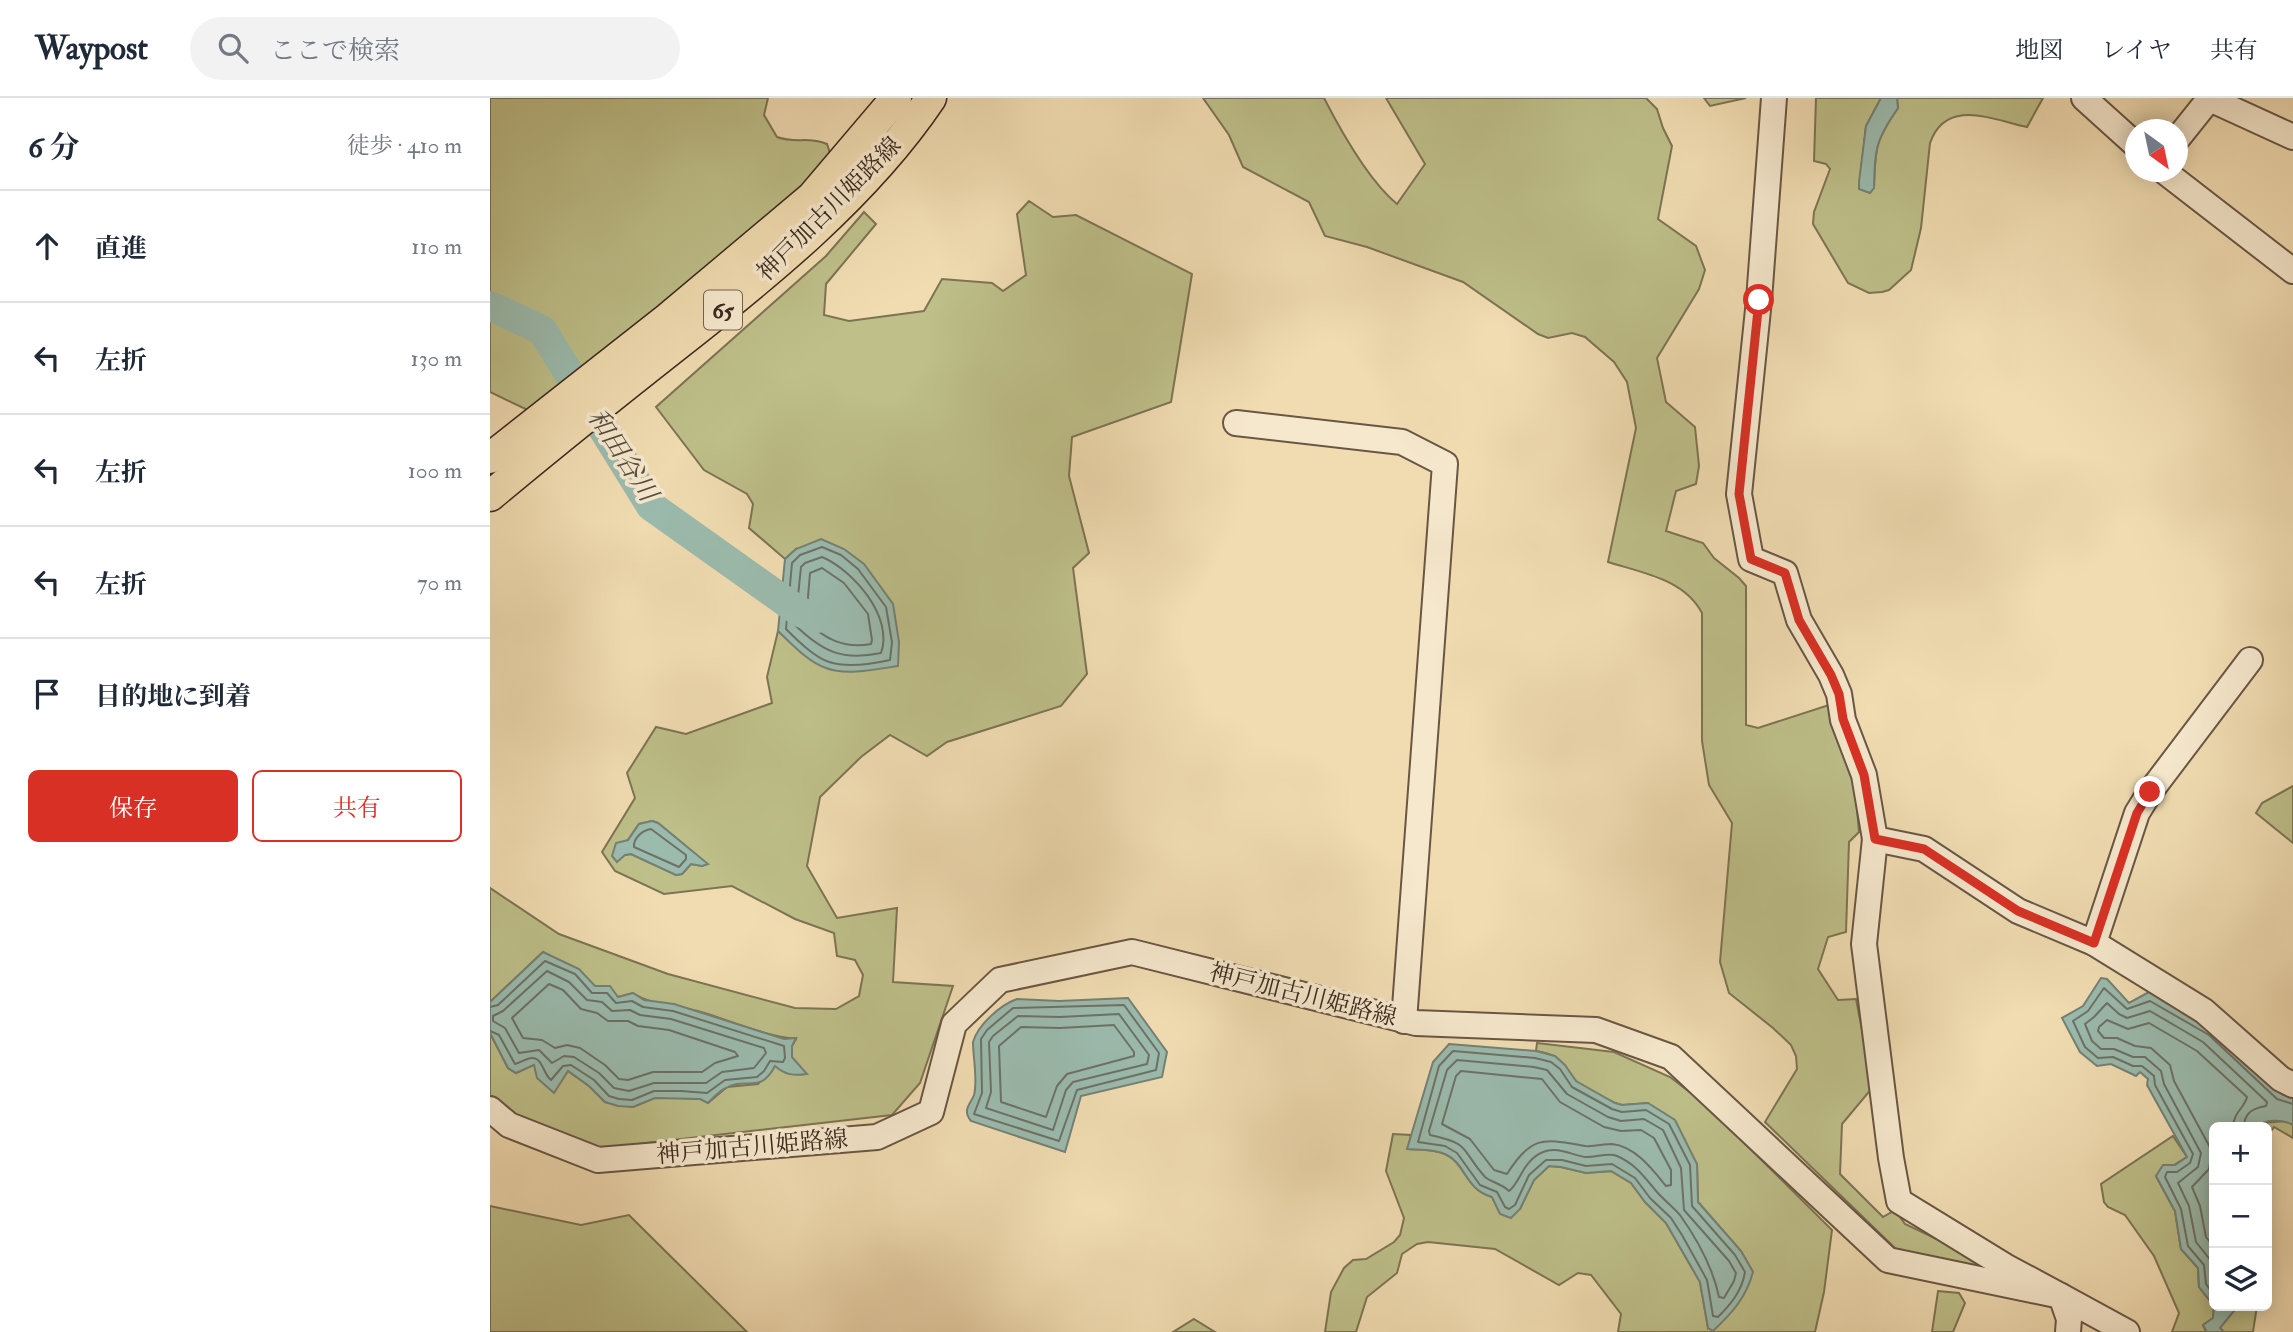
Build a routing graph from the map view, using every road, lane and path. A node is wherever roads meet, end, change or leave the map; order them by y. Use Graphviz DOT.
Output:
graph roads {
  1 [pos="896,98"];
  2 [pos="931,98"];
  3 [pos="1774,98"];
  4 [pos="2084,98"];
  5 [pos="2210,98"];
  6 [pos="2188,126"];
  7 [pos="2125,135"];
  8 [pos="2293,137"];
  9 [pos="2178,182"];
  10 [pos="2293,271"];
  11 [pos="1236,423"];
  12 [pos="490,458"];
  13 [pos="490,496"];
  14 [pos="2250,660"];
  15 [pos="1875,839"];
  16 [pos="2094,943"];
  17 [pos="1404,1021"];
  18 [pos="2293,1085"];
  19 [pos="490,1109"];
  20 [pos="2061,1296"];
  21 [pos="2068,1332"];
  22 [pos="2127,1332"];
  1 -- 12 [label="main road, 神戸加古川姫路線 / 65"];
  2 -- 13 [label="main road, 神戸加古川姫路線 / 65"];
  3 -- 15 [label="street"];
  4 -- 7 [label="street"];
  5 -- 6 [label="street"];
  5 -- 8 [label="street"];
  9 -- 10 [label="street"];
  11 -- 17 [label="street"];
  14 -- 16 [label="street"];
  15 -- 16 [label="street"];
  15 -- 20 [label="street"];
  16 -- 18 [label="street"];
  17 -- 19 [label="street, 神戸加古川姫路線"];
  17 -- 20 [label="street, 神戸加古川姫路線"];
  20 -- 21 [label="street"];
  20 -- 22 [label="street, 神戸加古川姫路線"];
}
